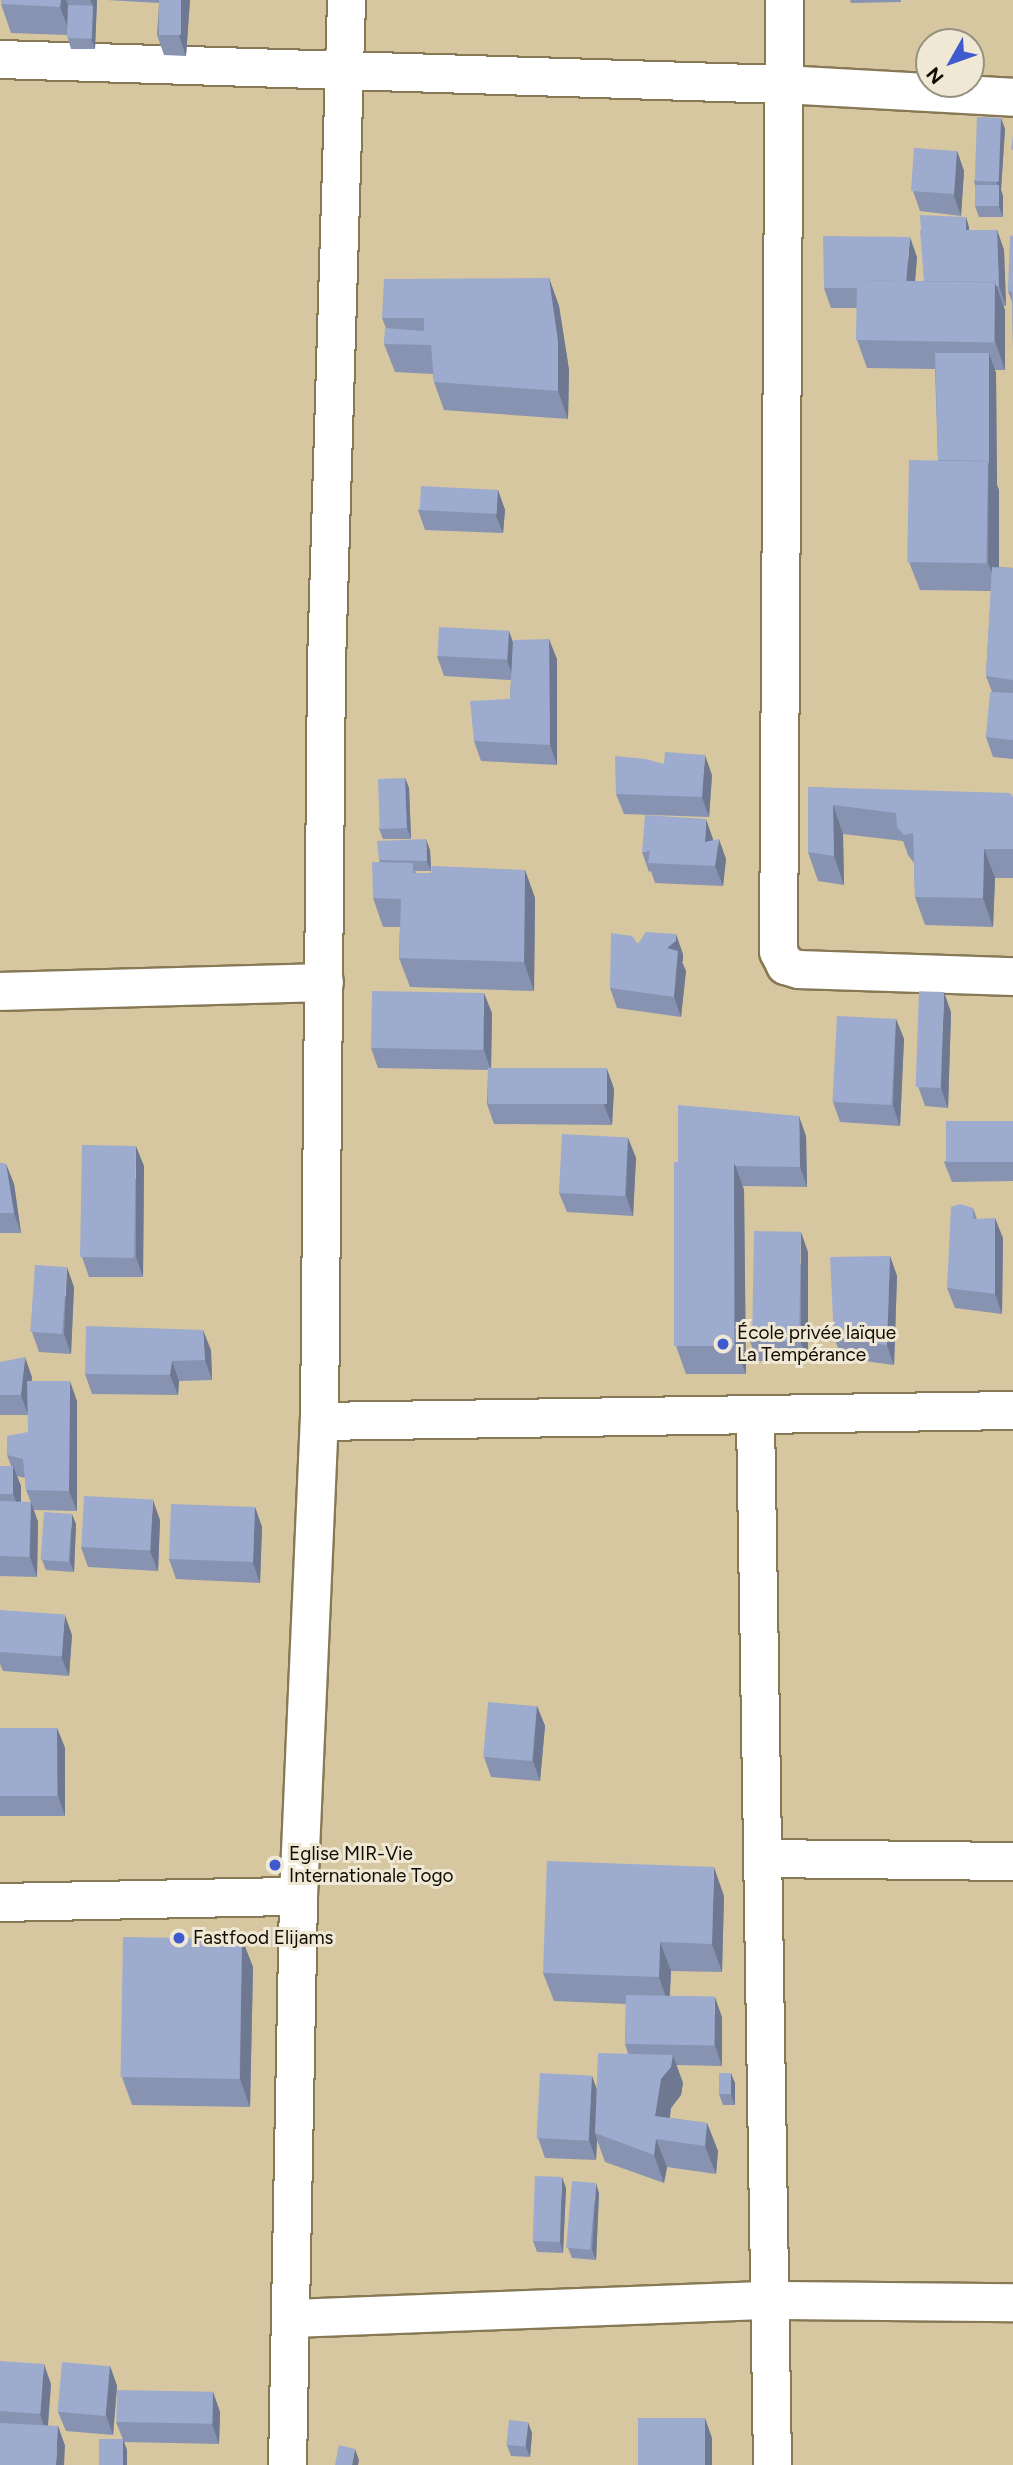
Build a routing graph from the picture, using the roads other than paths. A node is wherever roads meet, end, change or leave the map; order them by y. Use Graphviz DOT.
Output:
graph roads {
  1 [pos="346,0"];
  2 [pos="784,0"];
  3 [pos="0,59"];
  4 [pos="346,71"];
  5 [pos="783,84"];
  6 [pos="1013,97"];
  7 [pos="1013,976"];
  8 [pos="324,982"];
  9 [pos="0,990"];
  10 [pos="1013,1410"];
  11 [pos="755,1416"];
  12 [pos="319,1421"];
  13 [pos="764,1858"];
  14 [pos="1013,1861"];
  15 [pos="298,1896"];
  16 [pos="0,1902"];
  17 [pos="769,2300"];
  18 [pos="1013,2302"];
  19 [pos="292,2318"];
  20 [pos="287,2465"];
  21 [pos="772,2465"];
  1 -- 4 [label="street"];
  2 -- 5 [label="street"];
  3 -- 4 [label="street"];
  4 -- 5 [label="street"];
  4 -- 8 [label="street"];
  5 -- 6 [label="street"];
  5 -- 7 [label="street"];
  8 -- 9 [label="street"];
  8 -- 12 [label="street"];
  10 -- 11 [label="street"];
  11 -- 12 [label="street"];
  11 -- 13 [label="street"];
  12 -- 15 [label="street"];
  13 -- 14 [label="street"];
  13 -- 17 [label="street"];
  15 -- 16 [label="street"];
  15 -- 19 [label="street"];
  17 -- 18 [label="street"];
  17 -- 19 [label="street"];
  17 -- 21 [label="street"];
  19 -- 20 [label="street"];
}
